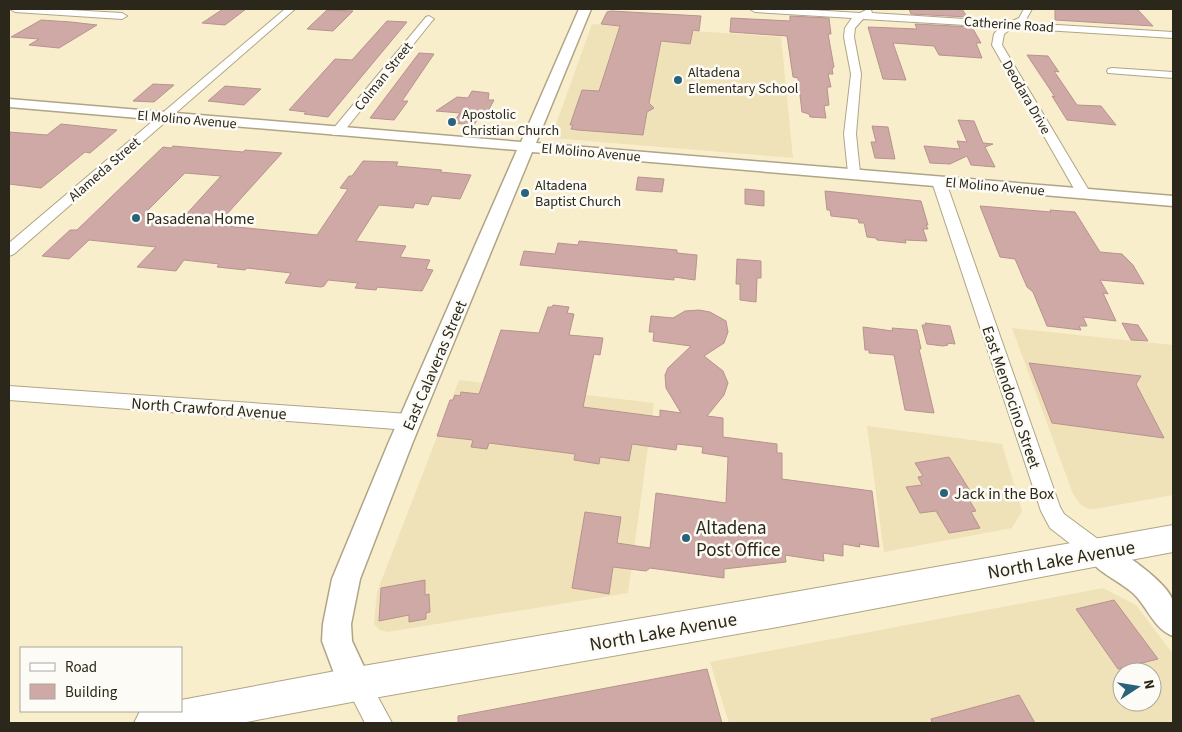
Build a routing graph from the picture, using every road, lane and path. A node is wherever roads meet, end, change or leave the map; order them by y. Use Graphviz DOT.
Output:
graph roads {
  1 [pos="15,9"];
  2 [pos="290,9"];
  3 [pos="585,9"];
  4 [pos="755,9"];
  5 [pos="872,9"];
  6 [pos="1028,9"];
  7 [pos="862,15"];
  8 [pos="122,16"];
  9 [pos="429,19"];
  10 [pos="1014,25"];
  11 [pos="1173,35"];
  12 [pos="1112,71"];
  13 [pos="1173,74"];
  14 [pos="9,103"];
  15 [pos="164,116"];
  16 [pos="337,132"];
  17 [pos="528,147"];
  18 [pos="854,173"];
  19 [pos="939,182"];
  20 [pos="1084,194"];
  21 [pos="1173,201"];
  22 [pos="9,251"];
  23 [pos="9,393"];
  24 [pos="410,422"];
  25 [pos="1173,538"];
  26 [pos="1098,552"];
  27 [pos="1173,622"];
  28 [pos="357,684"];
  29 [pos="152,723"];
  30 [pos="379,723"];
  1 -- 8 [label="street"];
  2 -- 15 [label="street, Alameda Street"];
  3 -- 17 [label="street, East Calaveras Street"];
  4 -- 7 [label="street, Catherine Road"];
  5 -- 7 [label="street"];
  6 -- 10 [label="street, Deodara Drive"];
  7 -- 10 [label="street, Catherine Road"];
  7 -- 18 [label="street"];
  9 -- 16 [label="street, Colman Street"];
  10 -- 11 [label="street, Catherine Road"];
  10 -- 20 [label="street, Deodara Drive"];
  12 -- 13 [label="street"];
  14 -- 15 [label="street, El Molino Avenue"];
  15 -- 16 [label="street, El Molino Avenue"];
  15 -- 22 [label="street, Alameda Street"];
  16 -- 17 [label="street, El Molino Avenue"];
  17 -- 18 [label="street, El Molino Avenue"];
  17 -- 24 [label="street, East Calaveras Street"];
  18 -- 19 [label="street, El Molino Avenue"];
  19 -- 20 [label="street, El Molino Avenue"];
  19 -- 26 [label="street, East Mendocino Street"];
  20 -- 21 [label="street, El Molino Avenue"];
  23 -- 24 [label="street, North Crawford Avenue"];
  24 -- 28 [label="street, East Calaveras Street"];
  25 -- 26 [label="main road, North Lake Avenue"];
  26 -- 27 [label="street, East Mendocino Street"];
  26 -- 28 [label="main road, North Lake Avenue"];
  28 -- 29 [label="main road, North Lake Avenue"];
  28 -- 30 [label="street, East Calaveras Street"];
}
